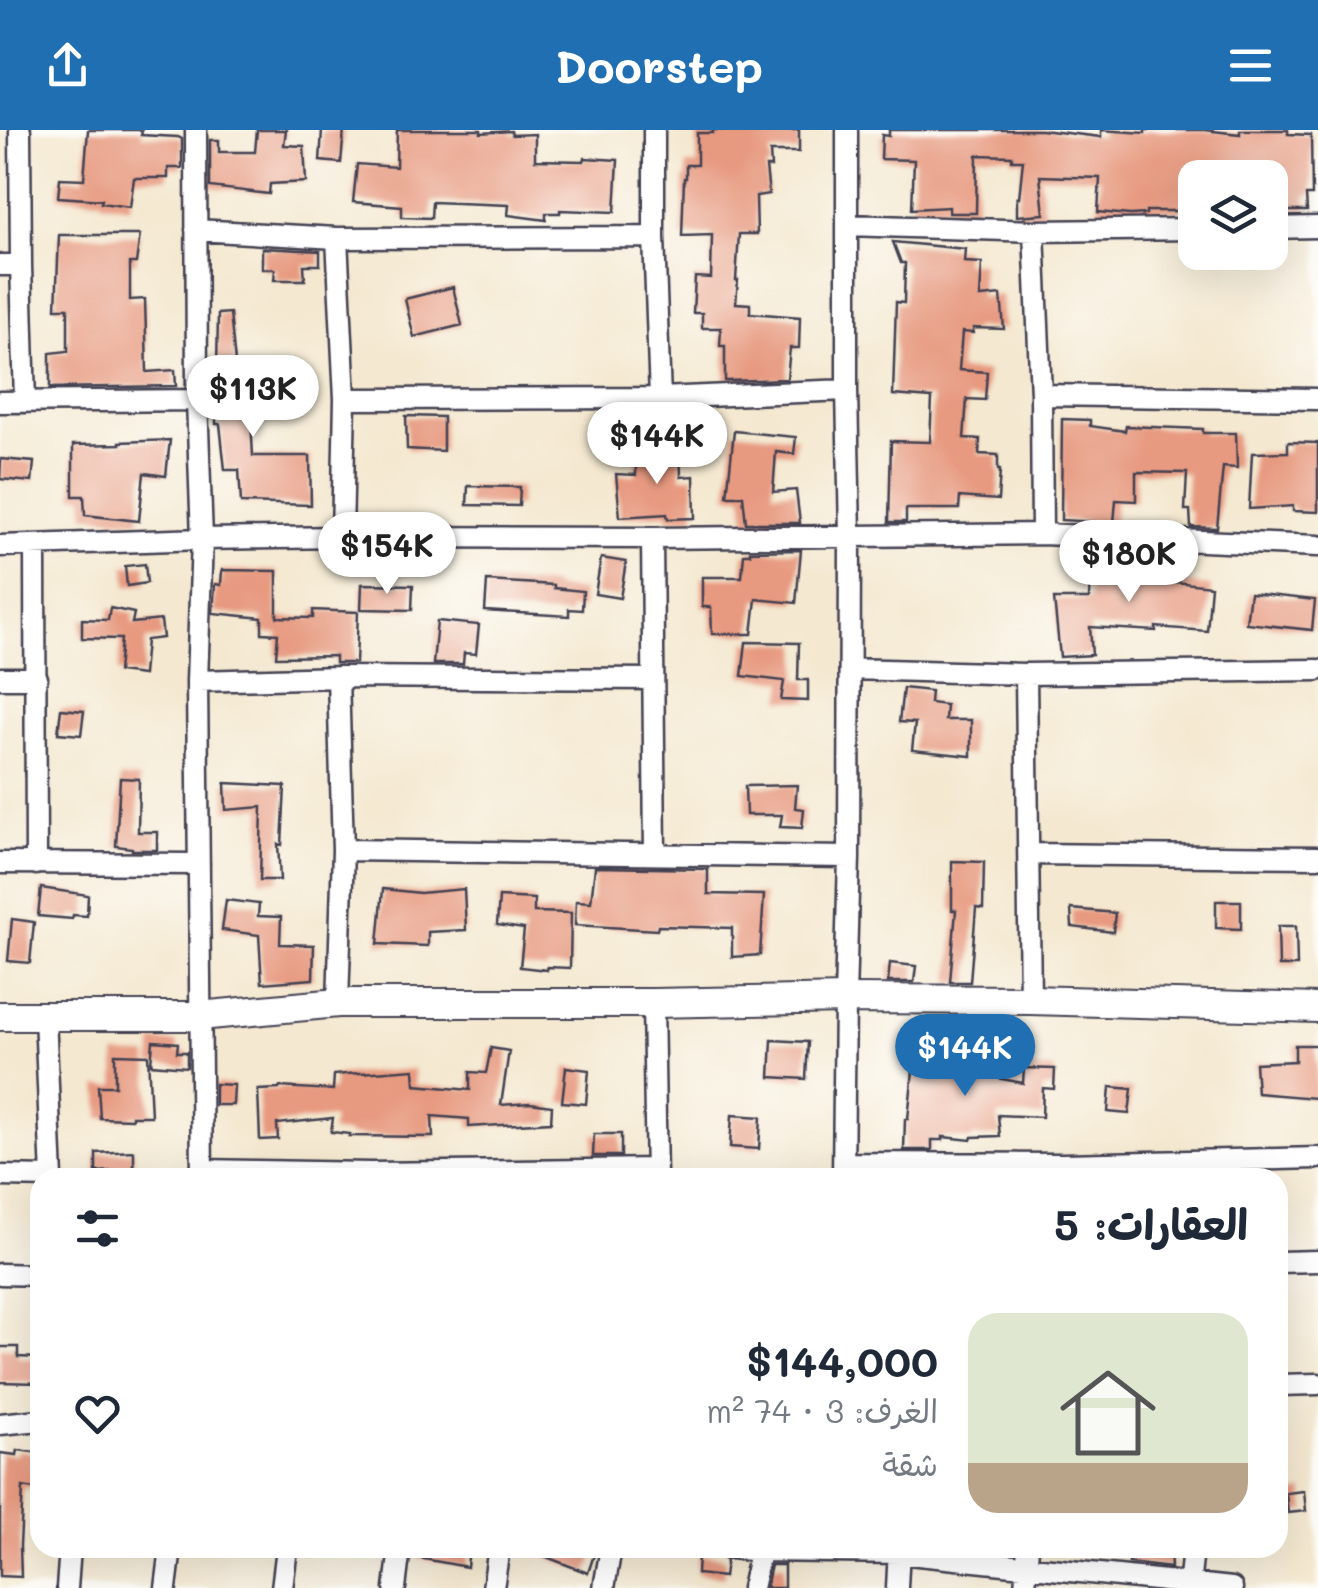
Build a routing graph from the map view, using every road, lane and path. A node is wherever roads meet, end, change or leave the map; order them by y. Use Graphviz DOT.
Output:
graph roads {
  1 [pos="20,130"];
  2 [pos="196,130"];
  3 [pos="654,130"];
  4 [pos="847,130"];
  5 [pos="847,225"];
  6 [pos="1318,227"];
  7 [pos="1178,228"];
  8 [pos="1288,228"];
  9 [pos="196,230"];
  10 [pos="1034,231"];
  11 [pos="654,237"];
  12 [pos="337,238"];
  13 [pos="10,265"];
  14 [pos="847,390"];
  15 [pos="1041,394"];
  16 [pos="660,398"];
  17 [pos="1318,398"];
  18 [pos="197,400"];
  19 [pos="345,400"];
  20 [pos="0,402"];
  21 [pos="25,402"];
  22 [pos="1042,534"];
  23 [pos="850,536"];
  24 [pos="342,537"];
  25 [pos="202,538"];
  26 [pos="652,538"];
  27 [pos="0,546"];
  28 [pos="35,546"];
  29 [pos="1318,546"];
  30 [pos="850,669"];
  31 [pos="1318,670"];
  32 [pos="1026,674"];
  33 [pos="0,678"];
  34 [pos="37,678"];
  35 [pos="338,678"];
  36 [pos="652,679"];
  37 [pos="197,681"];
  38 [pos="342,850"];
  39 [pos="1030,854"];
  40 [pos="655,855"];
  41 [pos="1318,857"];
  42 [pos="849,858"];
  43 [pos="0,863"];
  44 [pos="36,864"];
  45 [pos="199,864"];
  46 [pos="845,1000"];
  47 [pos="1030,1000"];
  48 [pos="653,1003"];
  49 [pos="338,1004"];
  50 [pos="1318,1008"];
  51 [pos="0,1016"];
  52 [pos="45,1016"];
  53 [pos="200,1016"];
  54 [pos="1318,1158"];
  55 [pos="52,1168"];
  56 [pos="202,1168"];
  57 [pos="656,1168"];
  58 [pos="844,1168"];
  59 [pos="1123,1168"];
  60 [pos="0,1176"];
  61 [pos="30,1177"];
  62 [pos="1318,1261"];
  63 [pos="1288,1262"];
  64 [pos="0,1274"];
  65 [pos="30,1276"];
  66 [pos="1318,1384"];
  67 [pos="1288,1385"];
  68 [pos="30,1421"];
  69 [pos="0,1424"];
  70 [pos="69,1558"];
  71 [pos="170,1558"];
  72 [pos="286,1558"];
  73 [pos="399,1558"];
  74 [pos="498,1558"];
  75 [pos="609,1558"];
  76 [pos="759,1558"];
  77 [pos="899,1558"];
  78 [pos="956,1558"];
  79 [pos="1191,1558"];
  80 [pos="1027,1568"];
  81 [pos="1189,1586"];
  82 [pos="67,1588"];
  83 [pos="166,1588"];
  84 [pos="282,1588"];
  85 [pos="396,1588"];
  86 [pos="493,1588"];
  87 [pos="604,1588"];
  88 [pos="752,1588"];
  89 [pos="897,1588"];
  90 [pos="1232,1588"];
  1 -- 13 [label="street"];
  2 -- 9 [label="street"];
  3 -- 11 [label="street"];
  4 -- 5 [label="street"];
  5 -- 10 [label="street"];
  5 -- 14 [label="street"];
  6 -- 8 [label="street"];
  7 -- 10 [label="street"];
  9 -- 12 [label="street"];
  9 -- 18 [label="street"];
  10 -- 15 [label="street"];
  11 -- 12 [label="street"];
  11 -- 16 [label="street"];
  12 -- 19 [label="street"];
  13 -- 21 [label="street"];
  14 -- 16 [label="street"];
  14 -- 23 [label="street"];
  15 -- 17 [label="street"];
  15 -- 22 [label="street"];
  16 -- 19 [label="street"];
  18 -- 21 [label="street"];
  18 -- 25 [label="street"];
  19 -- 24 [label="street"];
  20 -- 21 [label="street"];
  22 -- 23 [label="street"];
  22 -- 29 [label="street"];
  23 -- 26 [label="street"];
  23 -- 30 [label="street"];
  24 -- 25 [label="street"];
  24 -- 26 [label="street"];
  25 -- 28 [label="street"];
  25 -- 37 [label="street"];
  26 -- 36 [label="street"];
  27 -- 28 [label="street"];
  28 -- 34 [label="street"];
  30 -- 32 [label="street"];
  30 -- 42 [label="street"];
  31 -- 32 [label="street"];
  32 -- 39 [label="street"];
  33 -- 34 [label="street"];
  34 -- 44 [label="street"];
  35 -- 36 [label="street"];
  35 -- 37 [label="street"];
  35 -- 38 [label="street"];
  36 -- 40 [label="street"];
  37 -- 45 [label="street"];
  38 -- 40 [label="street"];
  38 -- 49 [label="street"];
  39 -- 41 [label="street"];
  39 -- 47 [label="street"];
  40 -- 42 [label="street"];
  42 -- 46 [label="street"];
  43 -- 44 [label="street"];
  44 -- 45 [label="street"];
  45 -- 53 [label="street"];
  46 -- 47 [label="street"];
  46 -- 48 [label="street"];
  46 -- 58 [label="street"];
  47 -- 50 [label="street"];
  48 -- 49 [label="street"];
  48 -- 57 [label="street"];
  49 -- 53 [label="street"];
  51 -- 52 [label="street"];
  52 -- 53 [label="street"];
  52 -- 55 [label="street"];
  53 -- 56 [label="street"];
  54 -- 59 [label="street"];
  60 -- 61 [label="street"];
  62 -- 63 [label="street"];
  64 -- 65 [label="street"];
  66 -- 67 [label="street"];
  68 -- 69 [label="street"];
  70 -- 82 [label="street"];
  71 -- 83 [label="street"];
  72 -- 84 [label="street"];
  73 -- 85 [label="street"];
  74 -- 86 [label="street"];
  75 -- 87 [label="street"];
  76 -- 88 [label="street"];
  77 -- 89 [label="street"];
  78 -- 80 [label="street"];
  79 -- 81 [label="street"];
  80 -- 81 [label="street"];
  81 -- 90 [label="street"];
}
